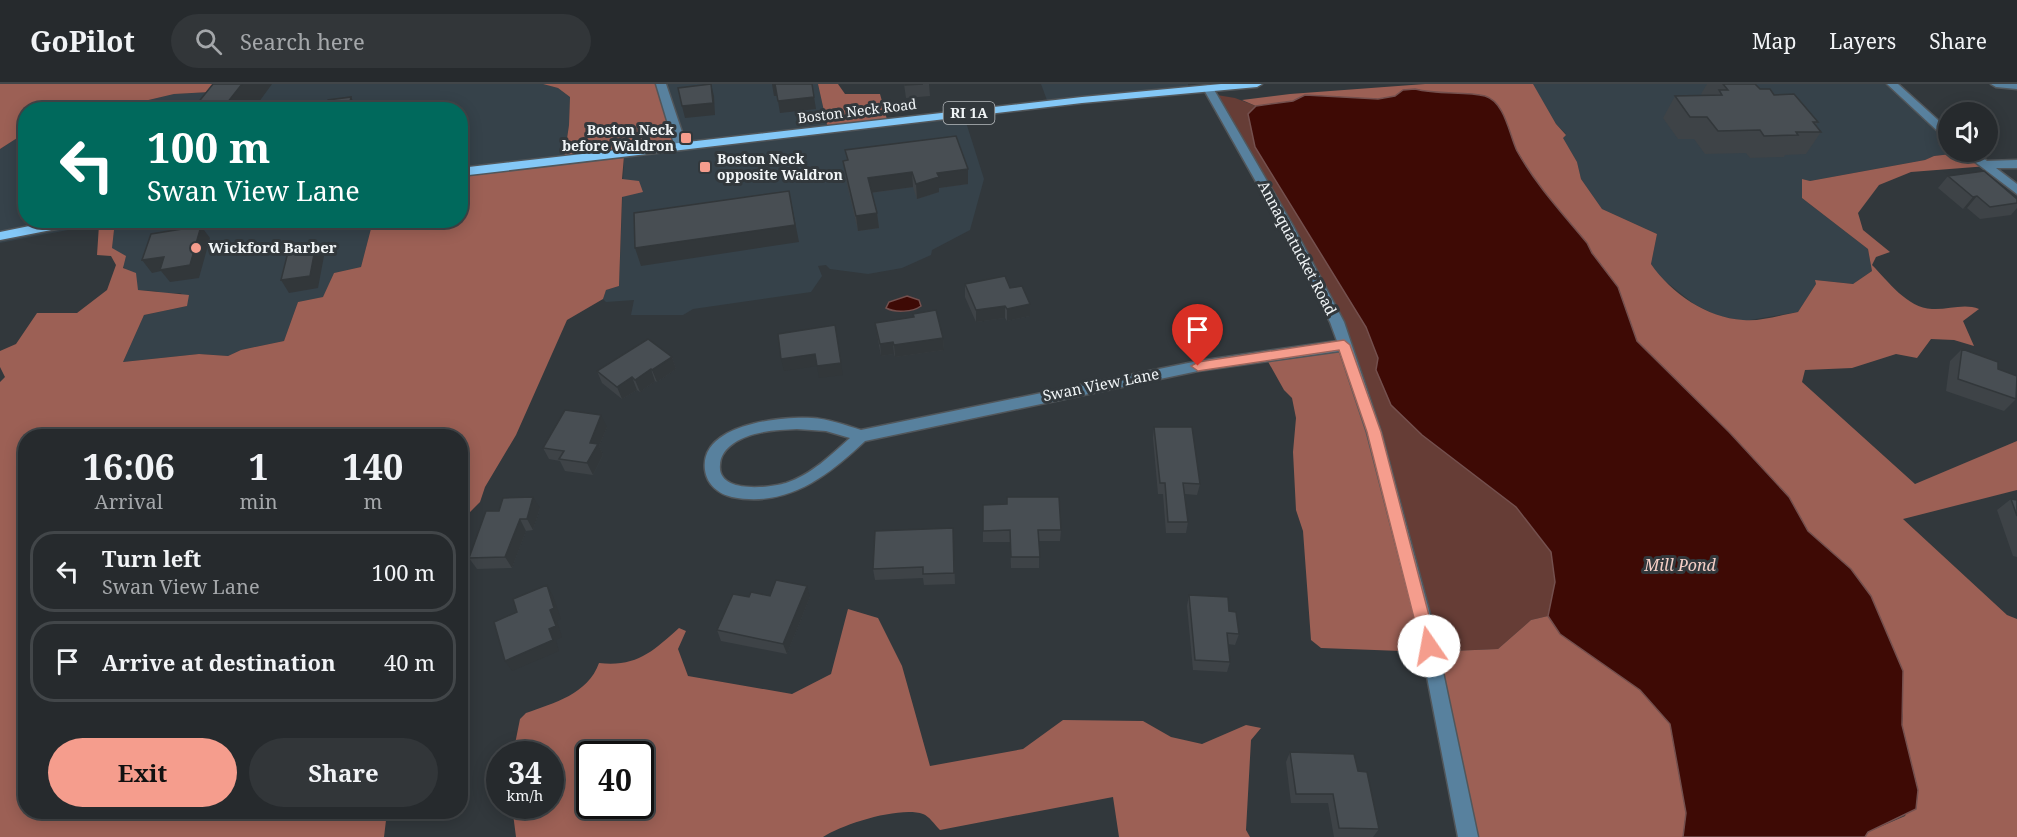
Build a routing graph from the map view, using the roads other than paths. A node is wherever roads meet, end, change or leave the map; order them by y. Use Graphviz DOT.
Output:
graph roads {
  1 [pos="662,84"];
  2 [pos="1257,84"];
  3 [pos="1892,84"];
  4 [pos="1996,84"];
  5 [pos="2017,86"];
  6 [pos="1208,88"];
  7 [pos="1938,126"];
  8 [pos="681,147"];
  9 [pos="1981,162"];
  10 [pos="2017,164"];
  11 [pos="1985,165"];
  12 [pos="468,171"];
  13 [pos="2017,190"];
  14 [pos="41,228"];
  15 [pos="0,236"];
  16 [pos="1344,345"];
  17 [pos="861,435"];
  18 [pos="1468,837"];
  1 -- 8 [label="street"];
  2 -- 6 [label="main road, Boston Neck Road / RI 1A"];
  3 -- 7 [label="street"];
  4 -- 5 [label="street"];
  6 -- 8 [label="main road, Boston Neck Road / RI 1A"];
  6 -- 16 [label="street, Annaquatucket Road"];
  8 -- 12 [label="main road, Boston Neck Road / RI 1A"];
  9 -- 11 [label="street"];
  10 -- 11 [label="street"];
  11 -- 13 [label="street"];
  14 -- 15 [label="main road"];
  16 -- 17 [label="street, Swan View Lane"];
  16 -- 18 [label="street, Annaquatucket Road"];
  17 -- 17 [label="street, Swan View Lane"];
}
